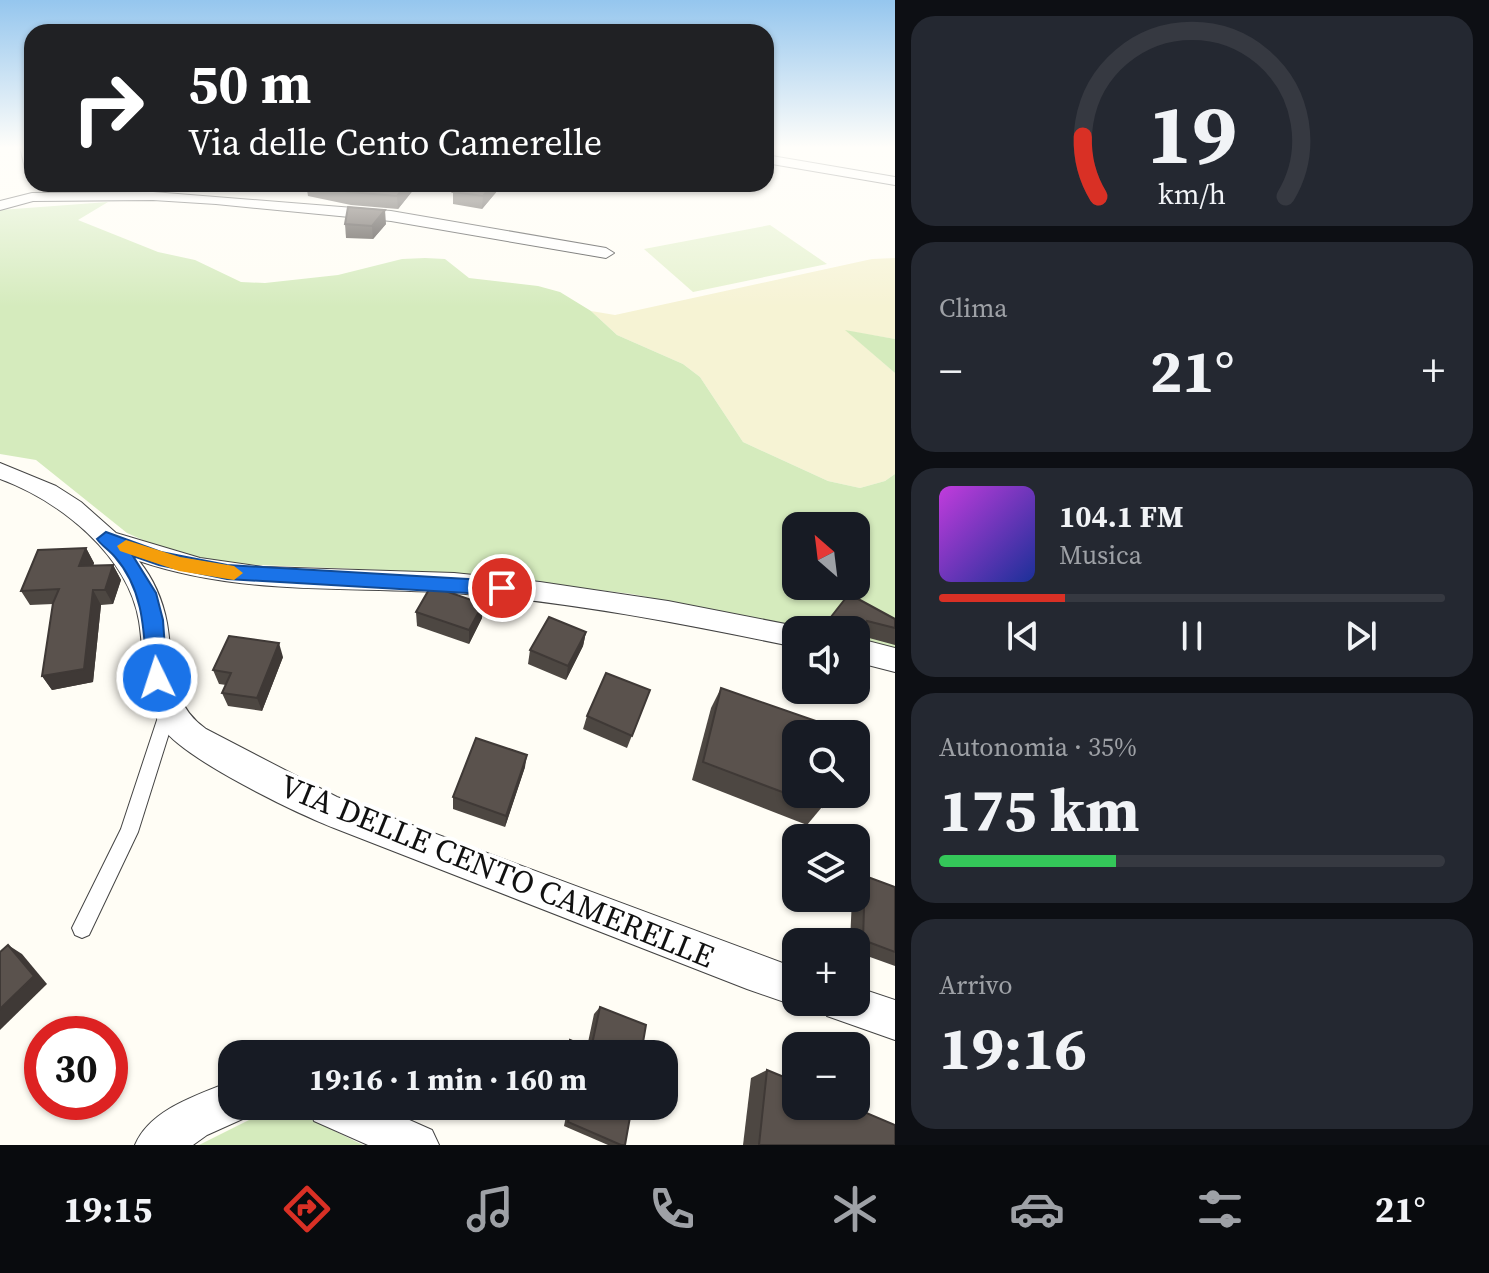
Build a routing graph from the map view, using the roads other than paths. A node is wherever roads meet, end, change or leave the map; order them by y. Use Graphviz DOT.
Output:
graph roads {
  1 [pos="217,200"];
  2 [pos="606,253"];
  3 [pos="0,471"];
  4 [pos="106,539"];
  5 [pos="782,633"];
  6 [pos="870,654"];
  7 [pos="895,660"];
  8 [pos="168,711"];
  9 [pos="82,928"];
  10 [pos="782,982"];
  11 [pos="870,1012"];
  12 [pos="895,1020"];
  13 [pos="218,1108"];
  14 [pos="361,1120"];
  15 [pos="157,1145"];
  16 [pos="417,1145"];
  1 -- 2 [label="street"];
  3 -- 4 [label="street, VIA DELLE CENTO CAMERELLE"];
  4 -- 5 [label="street, VIA DELLE CENTO CAMERELLE"];
  4 -- 8 [label="street, VIA DELLE CENTO CAMERELLE"];
  6 -- 7 [label="street"];
  8 -- 9 [label="lane"];
  8 -- 10 [label="street, VIA DELLE CENTO CAMERELLE"];
  11 -- 12 [label="street"];
  13 -- 15 [label="street"];
  14 -- 16 [label="street"];
}
